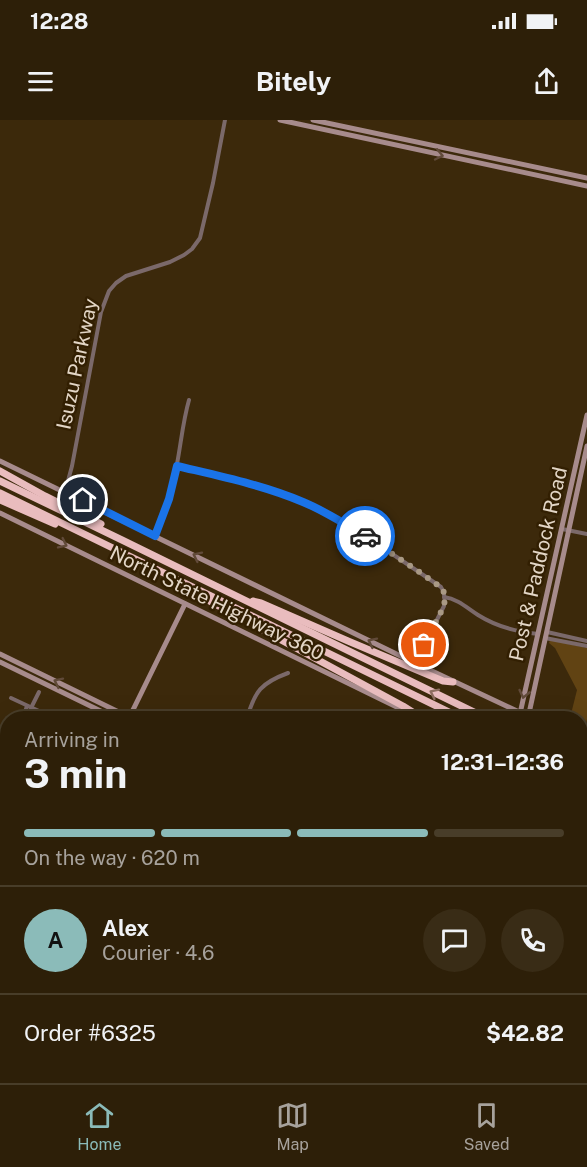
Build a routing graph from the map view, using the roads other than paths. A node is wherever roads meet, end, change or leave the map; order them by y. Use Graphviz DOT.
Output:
graph roads {
  1 [pos="225,120"];
  2 [pos="280,120"];
  3 [pos="300,122"];
  4 [pos="315,123"];
  5 [pos="401,138"];
  6 [pos="422,143"];
  7 [pos="400,146"];
  8 [pos="421,151"];
  9 [pos="543,172"];
  10 [pos="587,178"];
  11 [pos="587,186"];
  12 [pos="189,400"];
  13 [pos="587,415"];
  14 [pos="585,436"];
  15 [pos="587,446"];
  16 [pos="0,461"];
  17 [pos="177,466"];
  18 [pos="0,471"];
  19 [pos="0,481"];
  20 [pos="65,492"];
  21 [pos="0,493"];
  22 [pos="0,500"];
  23 [pos="0,513"];
  24 [pos="565,529"];
  25 [pos="587,534"];
  26 [pos="155,536"];
  27 [pos="122,540"];
  28 [pos="110,546"];
  29 [pos="150,566"];
  30 [pos="236,597"];
  31 [pos="444,597"];
  32 [pos="185,604"];
  33 [pos="538,634"];
  34 [pos="546,635"];
  35 [pos="587,641"];
  36 [pos="587,646"];
  37 [pos="0,654"];
  38 [pos="0,662"];
  39 [pos="415,663"];
  40 [pos="288,673"];
  41 [pos="453,682"];
  42 [pos="39,692"];
  43 [pos="10,698"];
  44 [pos="29,707"];
  45 [pos="27,711"];
  46 [pos="38,711"];
  47 [pos="101,711"];
  48 [pos="116,711"];
  49 [pos="133,711"];
  50 [pos="249,711"];
  51 [pos="407,711"];
  52 [pos="410,711"];
  53 [pos="447,711"];
  54 [pos="472,711"];
  55 [pos="511,711"];
  56 [pos="520,711"];
  57 [pos="530,711"];
  1 -- 20 [label="street, Isuzu Parkway"];
  2 -- 3 [label="street"];
  3 -- 4 [label="street"];
  4 -- 5 [label="street"];
  4 -- 7 [label="street"];
  5 -- 6 [label="street"];
  5 -- 7 [label="street"];
  6 -- 8 [label="street"];
  6 -- 9 [label="street"];
  7 -- 8 [label="street"];
  8 -- 9 [label="street, one-way"];
  9 -- 10 [label="street"];
  9 -- 11 [label="street"];
  12 -- 17 [label="street"];
  13 -- 14 [label="street, Post & Paddock Road"];
  14 -- 24 [label="street, Post & Paddock Road"];
  15 -- 24 [label="street, Post & Paddock Road"];
  16 -- 20 [label="street, North State Highway 360"];
  17 -- 26 [label="street"];
  17 -- 31 [label="street"];
  18 -- 27 [label="highway"];
  19 -- 27 [label="highway"];
  20 -- 26 [label="street, North State Highway 360"];
  21 -- 28 [label="highway"];
  22 -- 28 [label="highway"];
  23 -- 32 [label="street, North State Highway 360, one-way"];
  24 -- 25 [label="street"];
  24 -- 33 [label="street, Post & Paddock Road"];
  24 -- 34 [label="street, Post & Paddock Road"];
  39 -- 26 [label="street, North State Highway 360, one-way"];
  27 -- 30 [label="highway"];
  28 -- 29 [label="highway"];
  29 -- 52 [label="highway"];
  29 -- 53 [label="highway"];
  30 -- 41 [label="highway"];
  54 -- 30 [label="highway, one-way"];
  31 -- 33 [label="street"];
  31 -- 39 [label="street"];
  32 -- 49 [label="street"];
  32 -- 51 [label="street, North State Highway 360"];
  33 -- 34 [label="street"];
  33 -- 56 [label="street, Post & Paddock Road, one-way"];
  34 -- 35 [label="street"];
  34 -- 36 [label="street"];
  34 -- 57 [label="street, Post & Paddock Road"];
  48 -- 37 [label="street, one-way"];
  38 -- 47 [label="street"];
  39 -- 41 [label="street, North State Highway 360"];
  40 -- 50 [label="street"];
  41 -- 55 [label="street, North State Highway 360"];
  42 -- 44 [label="street"];
  43 -- 44 [label="street"];
  44 -- 45 [label="street"];
  44 -- 46 [label="street"];
}
